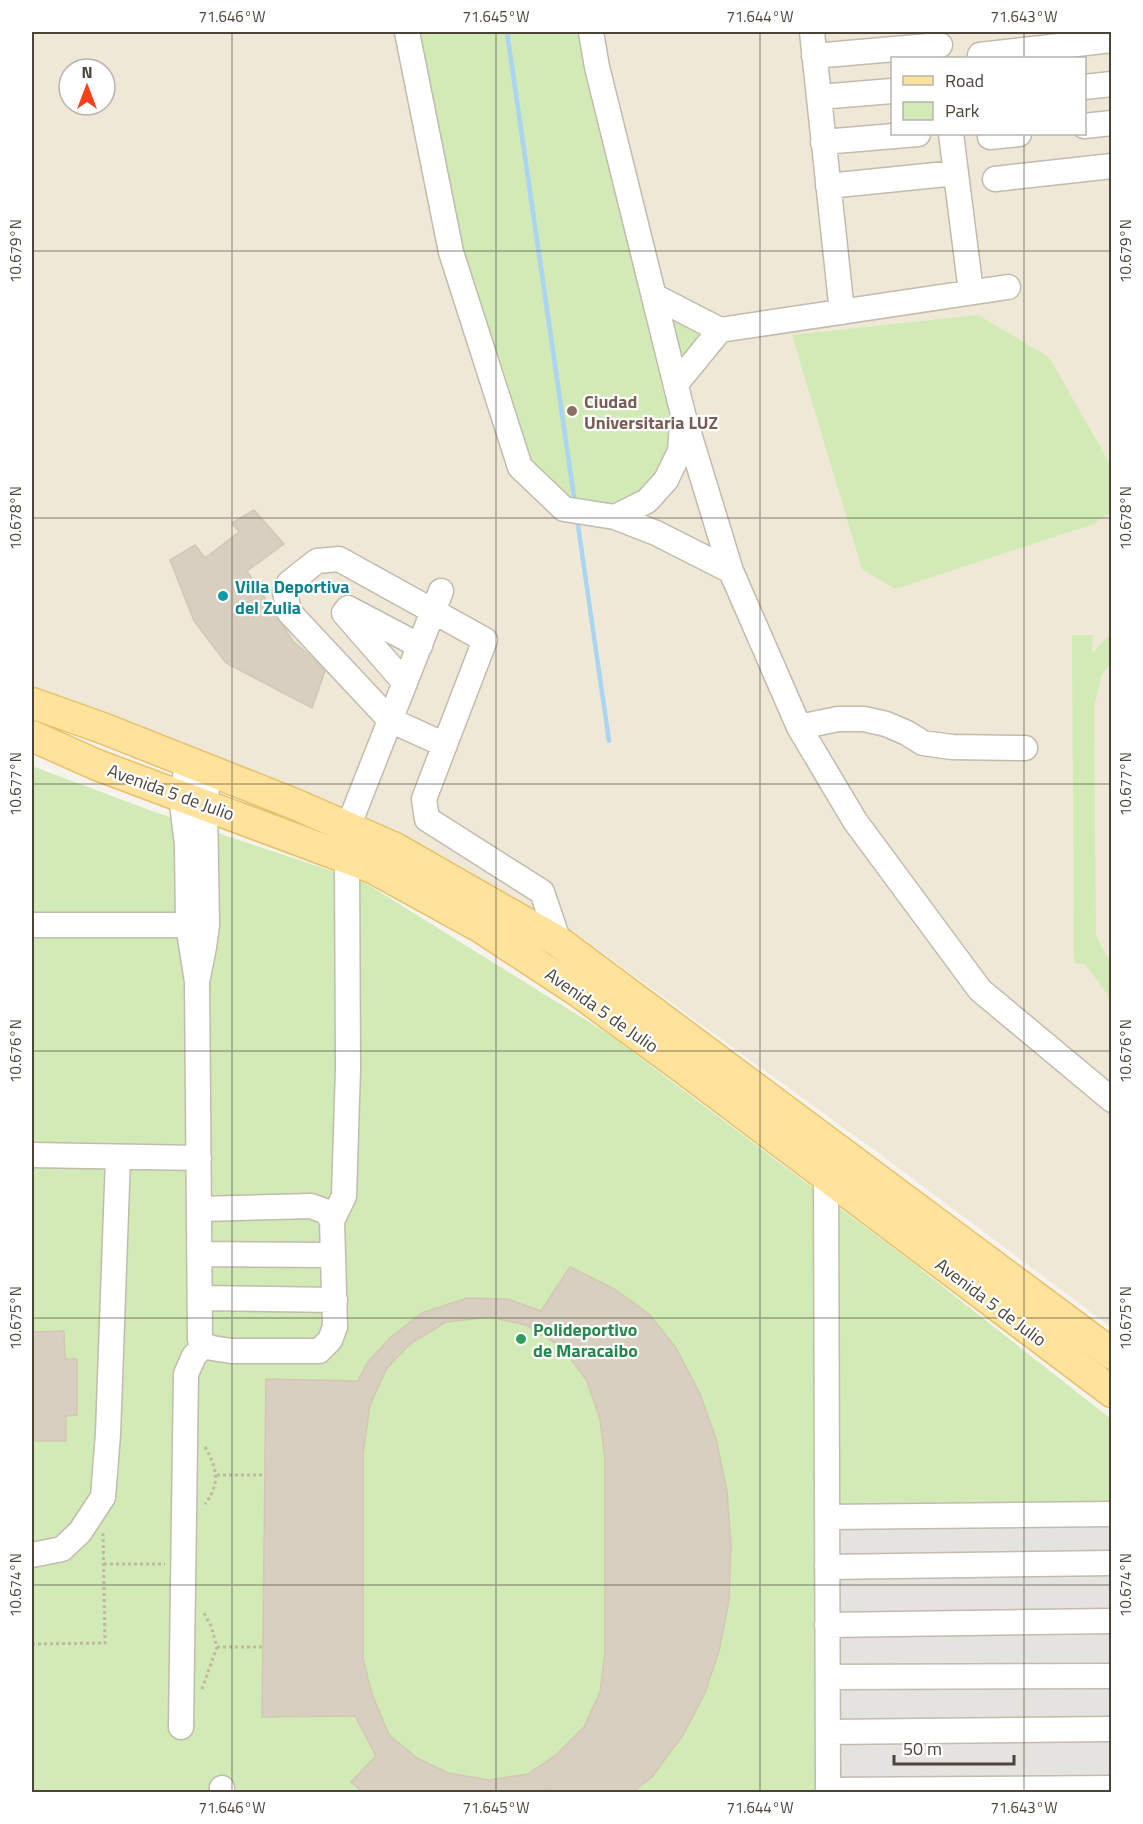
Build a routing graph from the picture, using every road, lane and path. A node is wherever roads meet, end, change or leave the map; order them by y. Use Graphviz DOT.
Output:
graph roads {
  1 [pos="407,32"];
  2 [pos="591,32"];
  3 [pos="812,32"];
  4 [pos="1112,40"];
  5 [pos="940,45"];
  6 [pos="980,55"];
  7 [pos="814,56"];
  8 [pos="1112,84"];
  9 [pos="1086,87"];
  10 [pos="891,91"];
  11 [pos="819,97"];
  12 [pos="1112,123"];
  13 [pos="1086,126"];
  14 [pos="906,135"];
  15 [pos="951,135"];
  16 [pos="1009,135"];
  17 [pos="990,137"];
  18 [pos="824,142"];
  19 [pos="1112,166"];
  20 [pos="956,173"];
  21 [pos="995,179"];
  22 [pos="828,186"];
  23 [pos="1008,287"];
  24 [pos="971,292"];
  25 [pos="654,296"];
  26 [pos="842,312"];
  27 [pos="720,330"];
  28 [pos="676,384"];
  29 [pos="683,414"];
  30 [pos="615,517"];
  31 [pos="731,572"];
  32 [pos="438,601"];
  33 [pos="420,646"];
  34 [pos="405,683"];
  35 [pos="32,703"];
  36 [pos="390,720"];
  37 [pos="799,727"];
  38 [pos="32,736"];
  39 [pos="444,745"];
  40 [pos="1025,748"];
  41 [pos="199,766"];
  42 [pos="193,800"];
  43 [pos="348,828"];
  44 [pos="347,858"];
  45 [pos="32,925"];
  46 [pos="198,925"];
  47 [pos="559,942"];
  48 [pos="1112,1100"];
  49 [pos="32,1155"];
  50 [pos="846,1155"];
  51 [pos="118,1157"];
  52 [pos="199,1158"];
  53 [pos="826,1178"];
  54 [pos="200,1209"];
  55 [pos="332,1221"];
  56 [pos="200,1254"];
  57 [pos="333,1255"];
  58 [pos="200,1298"];
  59 [pos="335,1300"];
  60 [pos="204,1345"];
  61 [pos="1112,1354"];
  62 [pos="1112,1392"];
  63 [pos="217,1475"];
  64 [pos="265,1475"];
  65 [pos="1112,1514"];
  66 [pos="827,1516"];
  67 [pos="103,1530"];
  68 [pos="32,1555"];
  69 [pos="1112,1563"];
  70 [pos="104,1564"];
  71 [pos="183,1564"];
  72 [pos="827,1567"];
  73 [pos="1112,1621"];
  74 [pos="827,1626"];
  75 [pos="32,1644"];
  76 [pos="217,1647"];
  77 [pos="262,1647"];
  78 [pos="1112,1676"];
  79 [pos="828,1677"];
  80 [pos="181,1727"];
  81 [pos="1112,1729"];
  82 [pos="828,1732"];
  83 [pos="1112,1788"];
  84 [pos="828,1791"];
  1 -- 30 [label="lane"];
  2 -- 25 [label="lane"];
  3 -- 7 [label="lane"];
  4 -- 6 [label="lane"];
  5 -- 7 [label="lane"];
  7 -- 11 [label="lane"];
  8 -- 9 [label="lane"];
  10 -- 11 [label="lane"];
  11 -- 18 [label="lane"];
  12 -- 13 [label="lane"];
  14 -- 18 [label="lane"];
  15 -- 20 [label="lane"];
  16 -- 17 [label="lane"];
  18 -- 22 [label="lane"];
  19 -- 21 [label="lane"];
  20 -- 22 [label="lane"];
  20 -- 24 [label="lane"];
  22 -- 26 [label="lane"];
  23 -- 24 [label="lane"];
  24 -- 26 [label="lane"];
  25 -- 27 [label="lane"];
  25 -- 28 [label="lane"];
  26 -- 27 [label="lane"];
  27 -- 28 [label="lane"];
  28 -- 29 [label="lane"];
  29 -- 30 [label="lane"];
  29 -- 31 [label="lane"];
  30 -- 31 [label="lane"];
  31 -- 37 [label="lane"];
  32 -- 33 [label="lane"];
  32 -- 36 [label="lane"];
  32 -- 39 [label="lane"];
  33 -- 34 [label="lane"];
  33 -- 34 [label="lane"];
  34 -- 36 [label="lane"];
  35 -- 41 [label="main road, Avenida 5 de Julio"];
  36 -- 39 [label="lane"];
  36 -- 43 [label="lane"];
  37 -- 40 [label="lane"];
  37 -- 48 [label="lane"];
  38 -- 42 [label="main road, Avenida 5 de Julio"];
  39 -- 47 [label="lane"];
  41 -- 42 [label="lane"];
  41 -- 43 [label="main road, Avenida 5 de Julio"];
  42 -- 44 [label="main road, Avenida 5 de Julio"];
  42 -- 46 [label="lane"];
  43 -- 47 [label="main road, Avenida 5 de Julio"];
  44 -- 53 [label="main road, Avenida 5 de Julio"];
  44 -- 55 [label="lane"];
  45 -- 46 [label="lane"];
  46 -- 52 [label="lane"];
  47 -- 50 [label="main road, Avenida 5 de Julio"];
  49 -- 51 [label="lane"];
  50 -- 53 [label="main road"];
  50 -- 61 [label="main road, Avenida 5 de Julio"];
  51 -- 52 [label="lane"];
  51 -- 68 [label="lane"];
  52 -- 54 [label="lane"];
  53 -- 62 [label="main road, Avenida 5 de Julio"];
  53 -- 66 [label="lane"];
  54 -- 55 [label="lane"];
  54 -- 56 [label="lane"];
  55 -- 57 [label="lane"];
  56 -- 57 [label="lane"];
  56 -- 58 [label="lane"];
  57 -- 59 [label="lane"];
  58 -- 59 [label="lane"];
  58 -- 60 [label="lane"];
  59 -- 60 [label="lane"];
  60 -- 71 [label="lane"];
  63 -- 64 [label="path"];
  65 -- 66 [label="lane"];
  66 -- 72 [label="lane"];
  67 -- 70 [label="path"];
  69 -- 72 [label="lane"];
  70 -- 71 [label="path"];
  70 -- 75 [label="path"];
  71 -- 80 [label="lane"];
  72 -- 74 [label="lane"];
  73 -- 74 [label="lane"];
  74 -- 79 [label="lane"];
  76 -- 77 [label="path"];
  78 -- 79 [label="lane"];
  79 -- 82 [label="lane"];
  81 -- 82 [label="lane"];
  82 -- 84 [label="lane"];
  83 -- 84 [label="lane"];
}
